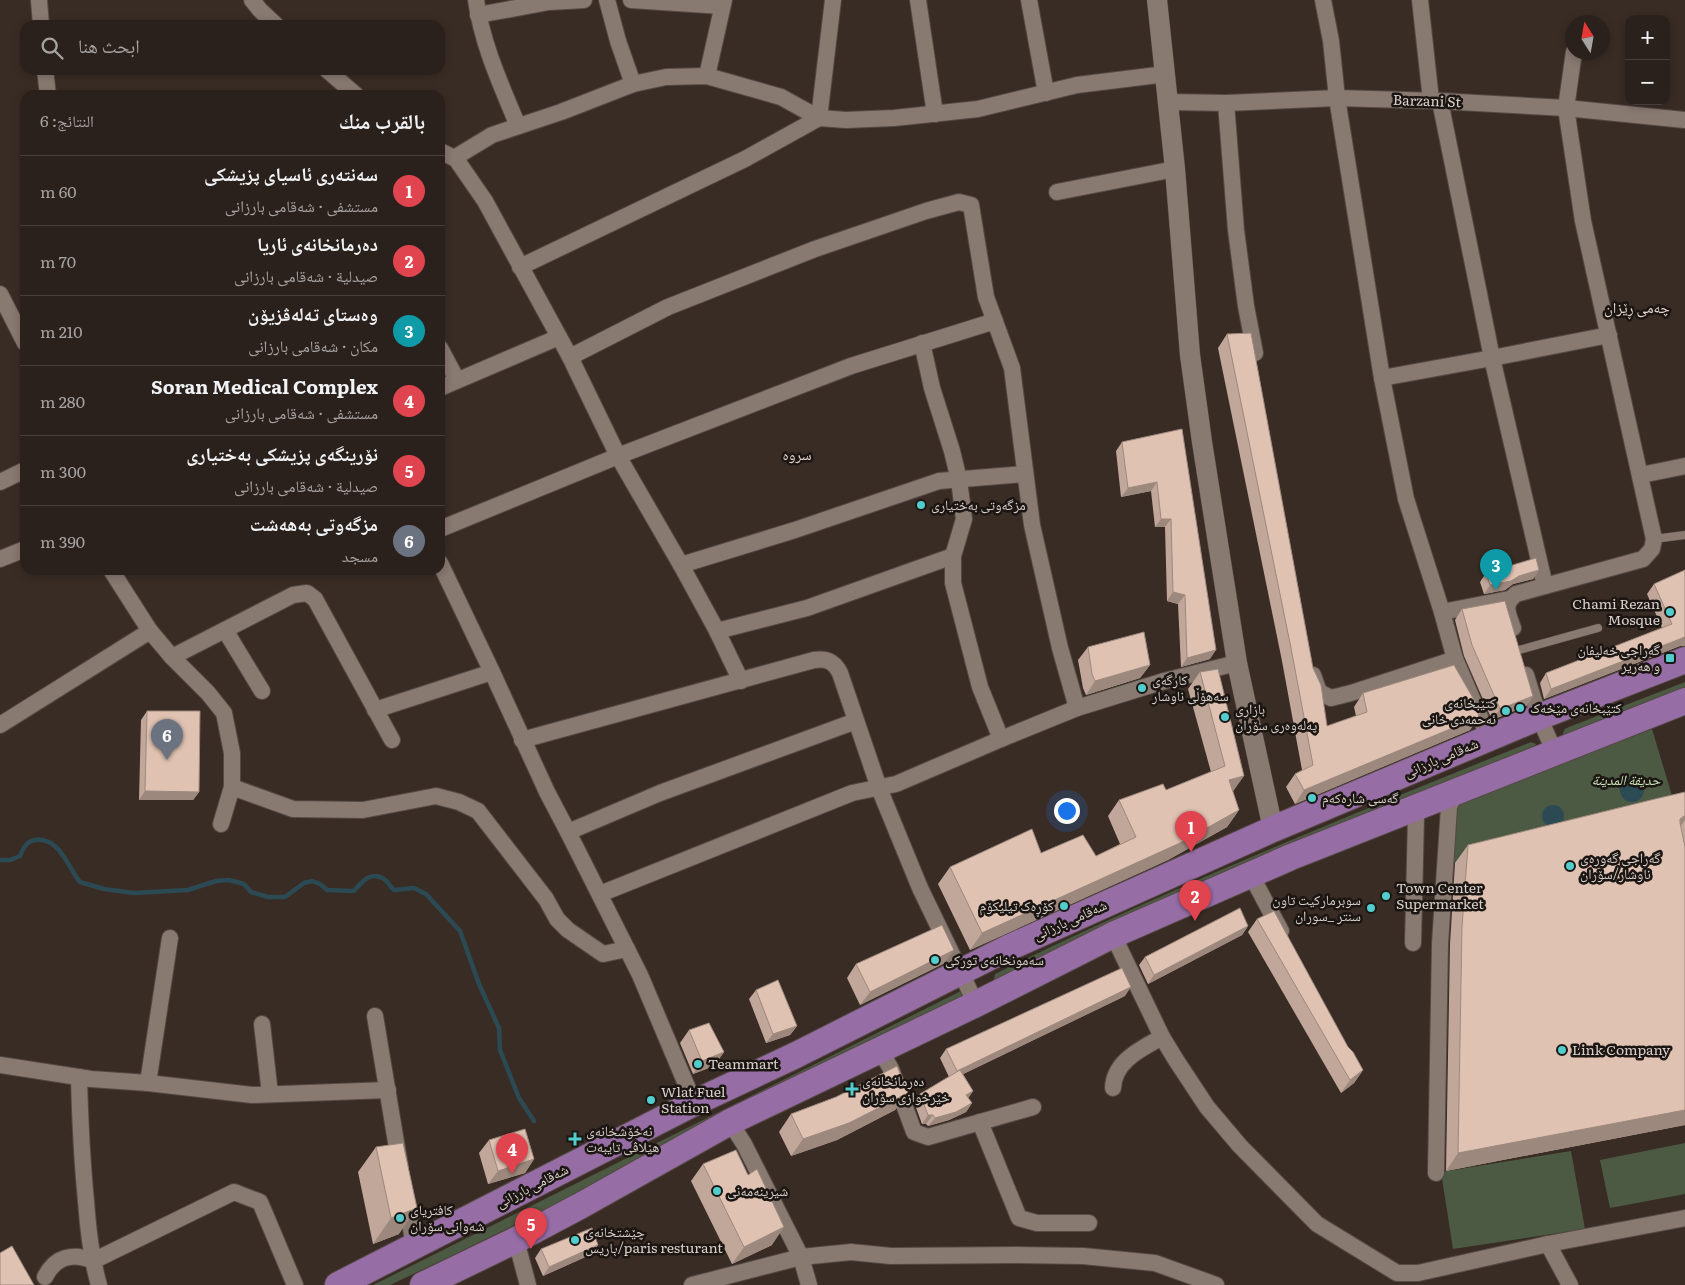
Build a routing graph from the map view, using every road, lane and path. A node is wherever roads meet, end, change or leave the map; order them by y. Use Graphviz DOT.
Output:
graph roads {
  1 [pos="39,0"];
  2 [pos="252,0"];
  3 [pos="584,0"];
  4 [pos="607,0"];
  5 [pos="631,0"];
  6 [pos="833,0"];
  7 [pos="918,0"];
  8 [pos="1029,0"];
  9 [pos="1158,0"];
  10 [pos="1323,0"];
  11 [pos="1420,0"];
  12 [pos="723,3"];
  13 [pos="477,7"];
  14 [pos="41,20"];
  15 [pos="271,20"];
  16 [pos="1573,60"];
  17 [pos="1166,74"];
  18 [pos="46,75"];
  19 [pos="333,75"];
  20 [pos="707,76"];
  21 [pos="633,84"];
  22 [pos="47,90"];
  23 [pos="350,90"];
  24 [pos="1046,92"];
  25 [pos="1337,98"];
  26 [pos="1436,100"];
  27 [pos="1169,102"];
  28 [pos="1226,103"];
  29 [pos="1566,108"];
  30 [pos="935,114"];
  31 [pos="819,118"];
  32 [pos="1685,120"];
  33 [pos="518,126"];
  34 [pos="447,155"];
  35 [pos="1175,169"];
  36 [pos="1056,192"];
  37 [pos="520,267"];
  38 [pos="0,294"];
  39 [pos="995,321"];
  40 [pos="20,333"];
  41 [pos="1609,335"];
  42 [pos="558,337"];
  43 [pos="922,343"];
  44 [pos="445,357"];
  45 [pos="570,357"];
  46 [pos="1492,358"];
  47 [pos="1257,364"];
  48 [pos="1382,378"];
  49 [pos="458,380"];
  50 [pos="445,386"];
  51 [pos="618,456"];
  52 [pos="1685,466"];
  53 [pos="20,472"];
  54 [pos="1025,474"];
  55 [pos="1641,476"];
  56 [pos="960,480"];
  57 [pos="0,482"];
  58 [pos="445,527"];
  59 [pos="1685,535"];
  60 [pos="1654,539"];
  61 [pos="20,551"];
  62 [pos="953,556"];
  63 [pos="0,560"];
  64 [pos="681,565"];
  65 [pos="445,573"];
  66 [pos="114,575"];
  67 [pos="1545,586"];
  68 [pos="1509,599"];
  69 [pos="1442,612"];
  70 [pos="1598,628"];
  71 [pos="225,630"];
  72 [pos="150,631"];
  73 [pos="717,631"];
  74 [pos="1519,650"];
  75 [pos="172,658"];
  76 [pos="1454,659"];
  77 [pos="1685,660"];
  78 [pos="1236,663"];
  79 [pos="1311,663"];
  80 [pos="492,672"];
  81 [pos="741,681"];
  82 [pos="262,691"];
  83 [pos="1685,701"];
  84 [pos="1078,708"];
  85 [pos="376,710"];
  86 [pos="1539,717"];
  87 [pos="856,721"];
  88 [pos="0,725"];
  89 [pos="1489,738"];
  90 [pos="1001,739"];
  91 [pos="392,740"];
  92 [pos="522,740"];
  93 [pos="1555,754"];
  94 [pos="232,787"];
  95 [pos="878,788"];
  96 [pos="1456,790"];
  97 [pos="1418,806"];
  98 [pos="221,824"];
  99 [pos="1273,829"];
  100 [pos="568,832"];
  101 [pos="1251,875"];
  102 [pos="600,894"];
  103 [pos="1113,935"];
  104 [pos="170,938"];
  105 [pos="1287,942"];
  106 [pos="1413,943"];
  107 [pos="627,949"];
  108 [pos="961,971"];
  109 [pos="976,1004"];
  110 [pos="375,1016"];
  111 [pos="262,1024"];
  112 [pos="1162,1037"];
  113 [pos="880,1050"];
  114 [pos="0,1065"];
  115 [pos="79,1078"];
  116 [pos="148,1083"];
  117 [pos="1113,1088"];
  118 [pos="388,1090"];
  119 [pos="270,1094"];
  120 [pos="694,1103"];
  121 [pos="1033,1108"];
  122 [pos="730,1122"];
  123 [pos="980,1122"];
  124 [pos="1436,1173"];
  125 [pos="1685,1218"];
  126 [pos="1089,1222"];
  127 [pos="516,1240"];
  128 [pos="1548,1244"];
  129 [pos="414,1247"];
  130 [pos="801,1257"];
  131 [pos="94,1261"];
  132 [pos="45,1278"];
  133 [pos="1420,1279"];
  134 [pos="436,1282"];
  135 [pos="99,1285"];
  136 [pos="295,1285"];
  137 [pos="338,1285"];
  138 [pos="528,1285"];
  139 [pos="692,1285"];
  140 [pos="809,1285"];
  141 [pos="1216,1285"];
  142 [pos="1406,1285"];
  143 [pos="1570,1285"];
  1 -- 14 [label="street"];
  2 -- 15 [label="street"];
  3 -- 13 [label="street"];
  4 -- 21 [label="street"];
  5 -- 12 [label="street"];
  6 -- 31 [label="street"];
  7 -- 30 [label="street"];
  8 -- 24 [label="street"];
  9 -- 17 [label="street"];
  10 -- 25 [label="street"];
  11 -- 26 [label="street"];
  12 -- 20 [label="street"];
  13 -- 33 [label="street"];
  16 -- 29 [label="street"];
  17 -- 24 [label="street"];
  17 -- 27 [label="street"];
  18 -- 22 [label="street"];
  19 -- 23 [label="street"];
  20 -- 21 [label="street"];
  20 -- 31 [label="street"];
  21 -- 33 [label="street"];
  24 -- 30 [label="street"];
  25 -- 26 [label="street, Barzani St"];
  25 -- 28 [label="street, Barzani St"];
  25 -- 48 [label="street"];
  26 -- 29 [label="street, Barzani St"];
  26 -- 46 [label="street"];
  27 -- 28 [label="street, Barzani St"];
  27 -- 35 [label="street"];
  28 -- 47 [label="street"];
  29 -- 32 [label="street, Barzani St"];
  29 -- 41 [label="street"];
  30 -- 31 [label="street"];
  31 -- 37 [label="street"];
  33 -- 34 [label="street"];
  34 -- 37 [label="street"];
  35 -- 36 [label="street"];
  35 -- 78 [label="street"];
  37 -- 42 [label="street"];
  38 -- 40 [label="street"];
  39 -- 43 [label="street"];
  39 -- 45 [label="street"];
  39 -- 54 [label="street"];
  41 -- 46 [label="street"];
  41 -- 55 [label="street"];
  42 -- 45 [label="street"];
  42 -- 49 [label="street"];
  43 -- 51 [label="street"];
  43 -- 56 [label="street"];
  44 -- 49 [label="street"];
  45 -- 51 [label="street"];
  46 -- 48 [label="street"];
  46 -- 67 [label="street"];
  48 -- 69 [label="street"];
  49 -- 50 [label="street"];
  51 -- 58 [label="street"];
  51 -- 64 [label="street"];
  52 -- 55 [label="street"];
  53 -- 57 [label="street"];
  54 -- 56 [label="street"];
  54 -- 84 [label="street"];
  55 -- 60 [label="street"];
  56 -- 62 [label="street"];
  56 -- 64 [label="street"];
  59 -- 60 [label="lane"];
  60 -- 67 [label="street"];
  61 -- 63 [label="street"];
  62 -- 73 [label="street"];
  62 -- 90 [label="street"];
  64 -- 73 [label="street"];
  65 -- 80 [label="street"];
  66 -- 72 [label="street"];
  67 -- 68 [label="street"];
  68 -- 69 [label="street"];
  68 -- 74 [label="street"];
  69 -- 76 [label="street"];
  70 -- 74 [label="lane"];
  71 -- 75 [label="street"];
  71 -- 82 [label="street"];
  71 -- 85 [label="street"];
  72 -- 75 [label="street"];
  72 -- 88 [label="street"];
  73 -- 81 [label="street"];
  74 -- 86 [label="street"];
  75 -- 94 [label="street"];
  76 -- 79 [label="street"];
  76 -- 89 [label="street"];
  77 -- 86 [label="highway, شەقامی بارزانی"];
  78 -- 84 [label="street"];
  78 -- 99 [label="street"];
  80 -- 85 [label="street"];
  80 -- 92 [label="street"];
  81 -- 87 [label="street"];
  81 -- 92 [label="street"];
  83 -- 93 [label="highway"];
  84 -- 90 [label="street"];
  85 -- 91 [label="street"];
  86 -- 89 [label="highway, شەقامی بارزانی"];
  86 -- 93 [label="street"];
  87 -- 95 [label="street"];
  87 -- 100 [label="street"];
  89 -- 99 [label="highway, شەقامی بارزانی"];
  90 -- 95 [label="street"];
  92 -- 100 [label="street"];
  93 -- 96 [label="highway"];
  94 -- 98 [label="street"];
  94 -- 107 [label="street"];
  95 -- 102 [label="street"];
  95 -- 108 [label="street"];
  96 -- 97 [label="highway"];
  96 -- 124 [label="street"];
  97 -- 101 [label="highway"];
  97 -- 106 [label="street"];
  99 -- 108 [label="highway, شەقامی بارزانی"];
  100 -- 102 [label="street"];
  101 -- 103 [label="highway"];
  101 -- 105 [label="street"];
  102 -- 107 [label="street"];
  103 -- 109 [label="highway"];
  103 -- 112 [label="street"];
  104 -- 116 [label="street"];
  107 -- 120 [label="street"];
  108 -- 109 [label="street"];
  108 -- 120 [label="highway, شەقامی بارزانی"];
  109 -- 113 [label="highway"];
  110 -- 118 [label="street"];
  111 -- 119 [label="street"];
  112 -- 117 [label="street"];
  112 -- 133 [label="street"];
  113 -- 122 [label="highway"];
  113 -- 123 [label="street"];
  114 -- 115 [label="street"];
  115 -- 116 [label="street"];
  115 -- 131 [label="street"];
  116 -- 119 [label="street"];
  118 -- 119 [label="street"];
  118 -- 129 [label="street"];
  120 -- 129 [label="highway, شەقامی بارزانی"];
  121 -- 123 [label="street"];
  122 -- 127 [label="highway"];
  122 -- 130 [label="street"];
  123 -- 126 [label="street"];
  125 -- 128 [label="street"];
  127 -- 134 [label="highway"];
  127 -- 138 [label="street"];
  128 -- 133 [label="street"];
  128 -- 143 [label="street"];
  129 -- 137 [label="highway, شەقامی بارزانی"];
  130 -- 139 [label="street"];
  130 -- 140 [label="street"];
  130 -- 141 [label="street"];
  131 -- 132 [label="street"];
  131 -- 135 [label="street"];
  131 -- 136 [label="street"];
  133 -- 142 [label="street"];
}
